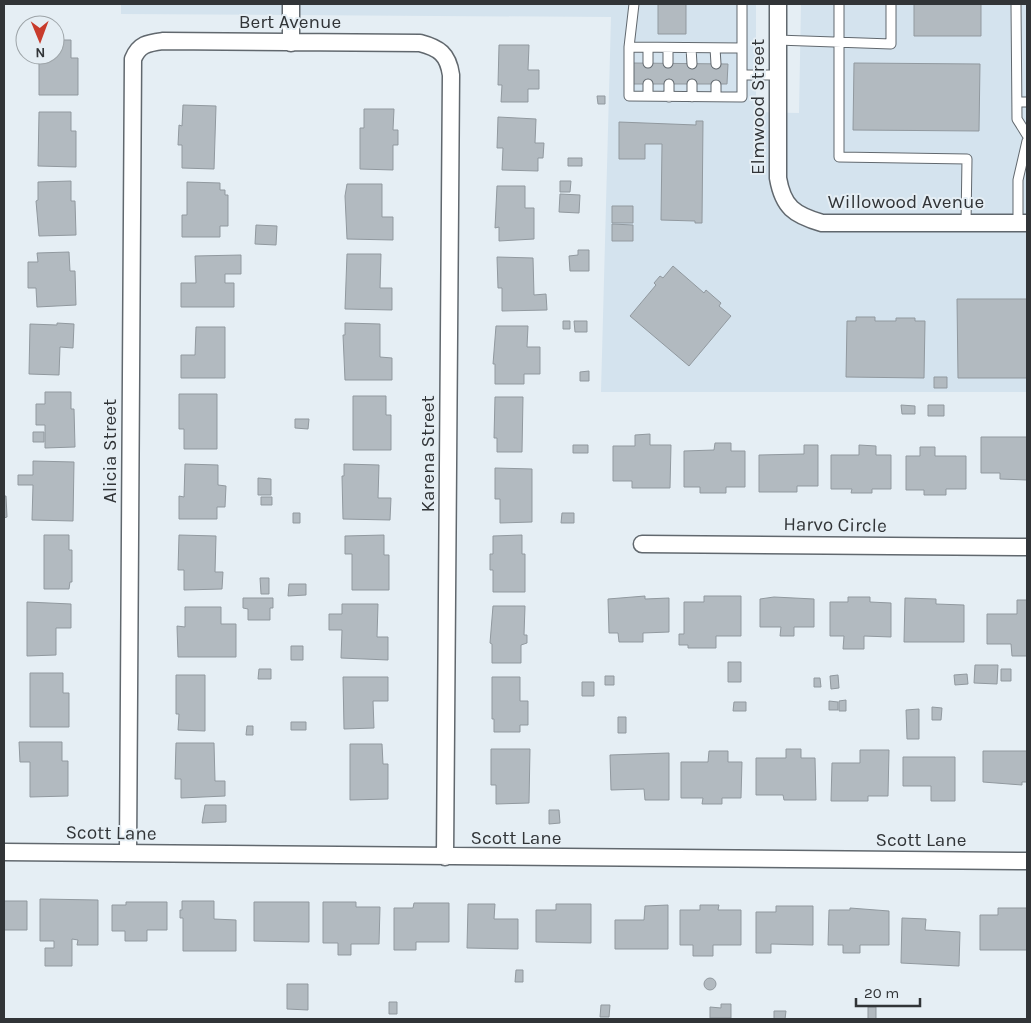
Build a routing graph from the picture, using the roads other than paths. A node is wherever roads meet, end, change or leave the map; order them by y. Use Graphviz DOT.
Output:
graph roads {
  1 [pos="291,4"];
  2 [pos="634,4"];
  3 [pos="742,4"];
  4 [pos="778,4"];
  5 [pos="840,4"];
  6 [pos="891,4"];
  7 [pos="1016,4"];
  8 [pos="777,40"];
  9 [pos="839,42"];
  10 [pos="290,43"];
  11 [pos="629,47"];
  12 [pos="648,48"];
  13 [pos="668,48"];
  14 [pos="692,48"];
  15 [pos="715,48"];
  16 [pos="742,48"];
  17 [pos="137,49"];
  18 [pos="443,52"];
  19 [pos="648,63"];
  20 [pos="668,63"];
  21 [pos="692,64"];
  22 [pos="716,64"];
  23 [pos="742,75"];
  24 [pos="778,75"];
  25 [pos="648,84"];
  26 [pos="669,84"];
  27 [pos="692,84"];
  28 [pos="716,85"];
  29 [pos="648,96"];
  30 [pos="692,96"];
  31 [pos="669,97"];
  32 [pos="716,97"];
  33 [pos="1017,102"];
  34 [pos="1027,102"];
  35 [pos="1027,135"];
  36 [pos="1027,141"];
  37 [pos="789,207"];
  38 [pos="966,223"];
  39 [pos="1023,223"];
  40 [pos="642,544"];
  41 [pos="1027,547"];
  42 [pos="4,852"];
  43 [pos="128,853"];
  44 [pos="445,857"];
  45 [pos="1027,861"];
  1 -- 10 [label="street"];
  2 -- 11 [label="lane"];
  3 -- 16 [label="lane"];
  4 -- 8 [label="street, Elmwood Street"];
  5 -- 9 [label="lane"];
  6 -- 9 [label="lane"];
  7 -- 33 [label="lane"];
  8 -- 9 [label="lane"];
  8 -- 24 [label="street, Elmwood Street"];
  9 -- 38 [label="lane"];
  10 -- 17 [label="street, Bert Avenue"];
  10 -- 18 [label="street, Bert Avenue"];
  11 -- 12 [label="lane"];
  11 -- 29 [label="lane"];
  12 -- 13 [label="lane"];
  12 -- 19 [label="lane"];
  13 -- 14 [label="lane"];
  13 -- 20 [label="lane"];
  14 -- 15 [label="lane"];
  14 -- 21 [label="lane"];
  15 -- 16 [label="lane"];
  15 -- 22 [label="lane"];
  16 -- 23 [label="lane"];
  17 -- 43 [label="street, Alicia Street"];
  18 -- 44 [label="street, Karena Street"];
  23 -- 24 [label="lane"];
  23 -- 32 [label="lane"];
  24 -- 37 [label="street, Elmwood Street"];
  25 -- 29 [label="lane"];
  26 -- 31 [label="lane"];
  27 -- 30 [label="lane"];
  28 -- 32 [label="lane"];
  29 -- 31 [label="lane"];
  30 -- 31 [label="lane"];
  30 -- 32 [label="lane"];
  33 -- 34 [label="lane"];
  33 -- 35 [label="lane"];
  36 -- 39 [label="lane"];
  37 -- 38 [label="street, Willowood Avenue"];
  38 -- 39 [label="street, Willowood Avenue"];
  40 -- 41 [label="street, Harvo Circle"];
  42 -- 43 [label="street, Scott Lane"];
  43 -- 44 [label="street, Scott Lane"];
  44 -- 45 [label="street, Scott Lane"];
}
